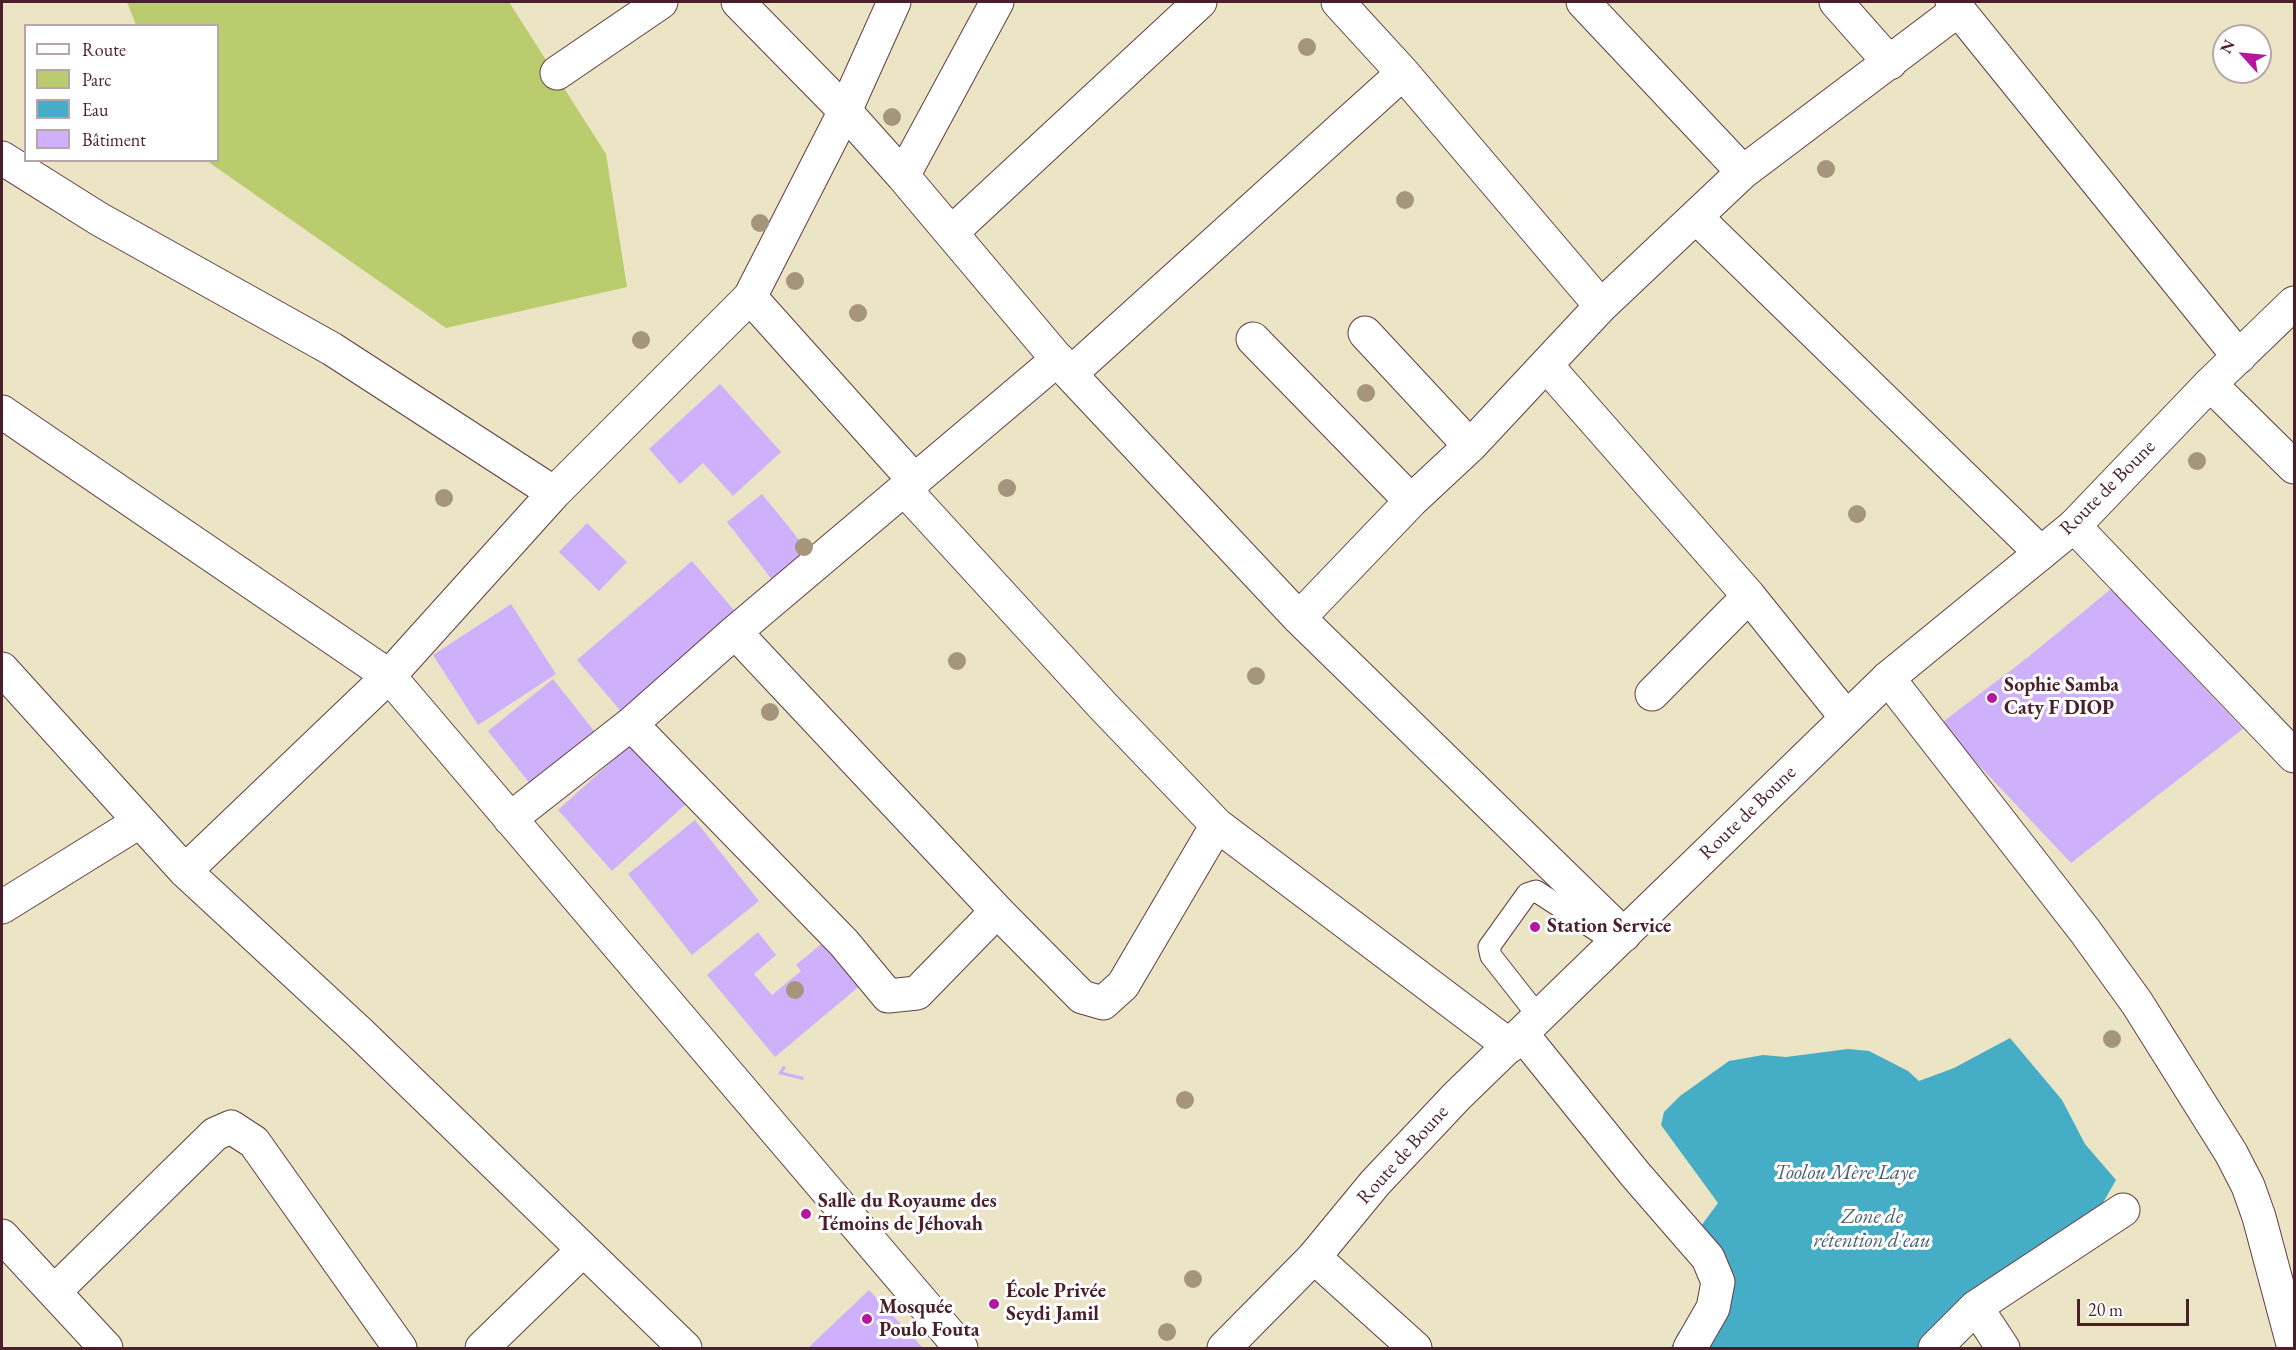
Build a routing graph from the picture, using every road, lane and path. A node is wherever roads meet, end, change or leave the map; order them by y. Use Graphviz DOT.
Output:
graph roads {
  1 [pos="661,2"];
  2 [pos="738,2"];
  3 [pos="894,2"];
  4 [pos="997,2"];
  5 [pos="1200,2"];
  6 [pos="1338,2"];
  7 [pos="1583,2"];
  8 [pos="1836,2"];
  9 [pos="1955,6"];
  10 [pos="1890,63"];
  11 [pos="557,73"];
  12 [pos="1403,73"];
  13 [pos="845,111"];
  14 [pos="2,158"];
  15 [pos="1743,172"];
  16 [pos="903,176"];
  17 [pos="1696,217"];
  18 [pos="952,232"];
  19 [pos="750,297"];
  20 [pos="2295,303"];
  21 [pos="1600,306"];
  22 [pos="1365,333"];
  23 [pos="1252,339"];
  24 [pos="2239,357"];
  25 [pos="1546,365"];
  26 [pos="1064,367"];
  27 [pos="2210,384"];
  28 [pos="2,412"];
  29 [pos="1470,446"];
  30 [pos="2295,467"];
  31 [pos="910,485"];
  32 [pos="554,493"];
  33 [pos="1411,501"];
  34 [pos="2074,526"];
  35 [pos="2041,553"];
  36 [pos="1749,596"];
  37 [pos="1299,618"];
  38 [pos="735,632"];
  39 [pos="2,669"];
  40 [pos="389,676"];
  41 [pos="1888,678"];
  42 [pos="1652,694"];
  43 [pos="1846,717"];
  44 [pos="631,724"];
  45 [pos="2295,756"];
  46 [pos="510,819"];
  47 [pos="139,822"];
  48 [pos="1217,825"];
  49 [pos="185,871"];
  50 [pos="2,907"];
  51 [pos="997,911"];
  52 [pos="1620,939"];
  53 [pos="1524,1032"];
  54 [pos="2123,1210"];
  55 [pos="2,1236"];
  56 [pos="583,1250"];
  57 [pos="1314,1257"];
  58 [pos="55,1291"];
  59 [pos="1976,1306"];
  60 [pos="106,1348"];
  61 [pos="400,1348"];
  62 [pos="482,1348"];
  63 [pos="685,1348"];
  64 [pos="961,1348"];
  65 [pos="1224,1348"];
  66 [pos="1415,1348"];
  67 [pos="1690,1348"];
  68 [pos="1935,1348"];
  69 [pos="2003,1348"];
  70 [pos="2294,1348"];
  1 -- 11 [label="street"];
  2 -- 13 [label="street"];
  3 -- 13 [label="street"];
  4 -- 16 [label="street"];
  5 -- 18 [label="street"];
  6 -- 12 [label="street"];
  7 -- 15 [label="street"];
  8 -- 10 [label="street"];
  9 -- 10 [label="street"];
  9 -- 24 [label="street"];
  10 -- 15 [label="street"];
  12 -- 21 [label="street"];
  12 -- 26 [label="street"];
  13 -- 16 [label="street"];
  13 -- 19 [label="street"];
  14 -- 32 [label="street"];
  15 -- 17 [label="street"];
  16 -- 18 [label="street"];
  17 -- 21 [label="street"];
  17 -- 35 [label="street"];
  18 -- 26 [label="street"];
  19 -- 31 [label="street"];
  19 -- 32 [label="street"];
  20 -- 24 [label="street, Route de Boune"];
  21 -- 25 [label="street"];
  22 -- 29 [label="street"];
  23 -- 33 [label="street"];
  24 -- 27 [label="street, Route de Boune"];
  25 -- 29 [label="street"];
  25 -- 36 [label="street"];
  26 -- 31 [label="street"];
  26 -- 37 [label="street"];
  27 -- 30 [label="street"];
  27 -- 34 [label="street, Route de Boune"];
  28 -- 40 [label="street"];
  29 -- 33 [label="street"];
  31 -- 38 [label="street"];
  31 -- 48 [label="street"];
  32 -- 40 [label="street"];
  33 -- 37 [label="street"];
  34 -- 35 [label="street, Route de Boune"];
  34 -- 45 [label="street"];
  35 -- 41 [label="street, Route de Boune"];
  36 -- 42 [label="street"];
  36 -- 43 [label="street"];
  37 -- 52 [label="street"];
  38 -- 44 [label="street"];
  38 -- 51 [label="street"];
  39 -- 47 [label="street"];
  40 -- 46 [label="street"];
  40 -- 49 [label="street"];
  41 -- 43 [label="street, Route de Boune"];
  41 -- 70 [label="street"];
  43 -- 52 [label="street, Route de Boune"];
  44 -- 46 [label="street"];
  44 -- 51 [label="street"];
  46 -- 64 [label="street"];
  47 -- 49 [label="street"];
  47 -- 50 [label="street"];
  48 -- 51 [label="street"];
  48 -- 53 [label="street"];
  49 -- 56 [label="street"];
  52 -- 53 [label="street, Route de Boune"];
  52 -- 53 [label="lane"];
  53 -- 57 [label="street, Route de Boune"];
  53 -- 67 [label="street"];
  54 -- 59 [label="street"];
  55 -- 58 [label="street"];
  56 -- 62 [label="street"];
  56 -- 63 [label="street"];
  57 -- 65 [label="street, Route de Boune"];
  57 -- 66 [label="street"];
  58 -- 60 [label="street"];
  58 -- 61 [label="street"];
  59 -- 68 [label="street"];
  59 -- 69 [label="street"];
}
